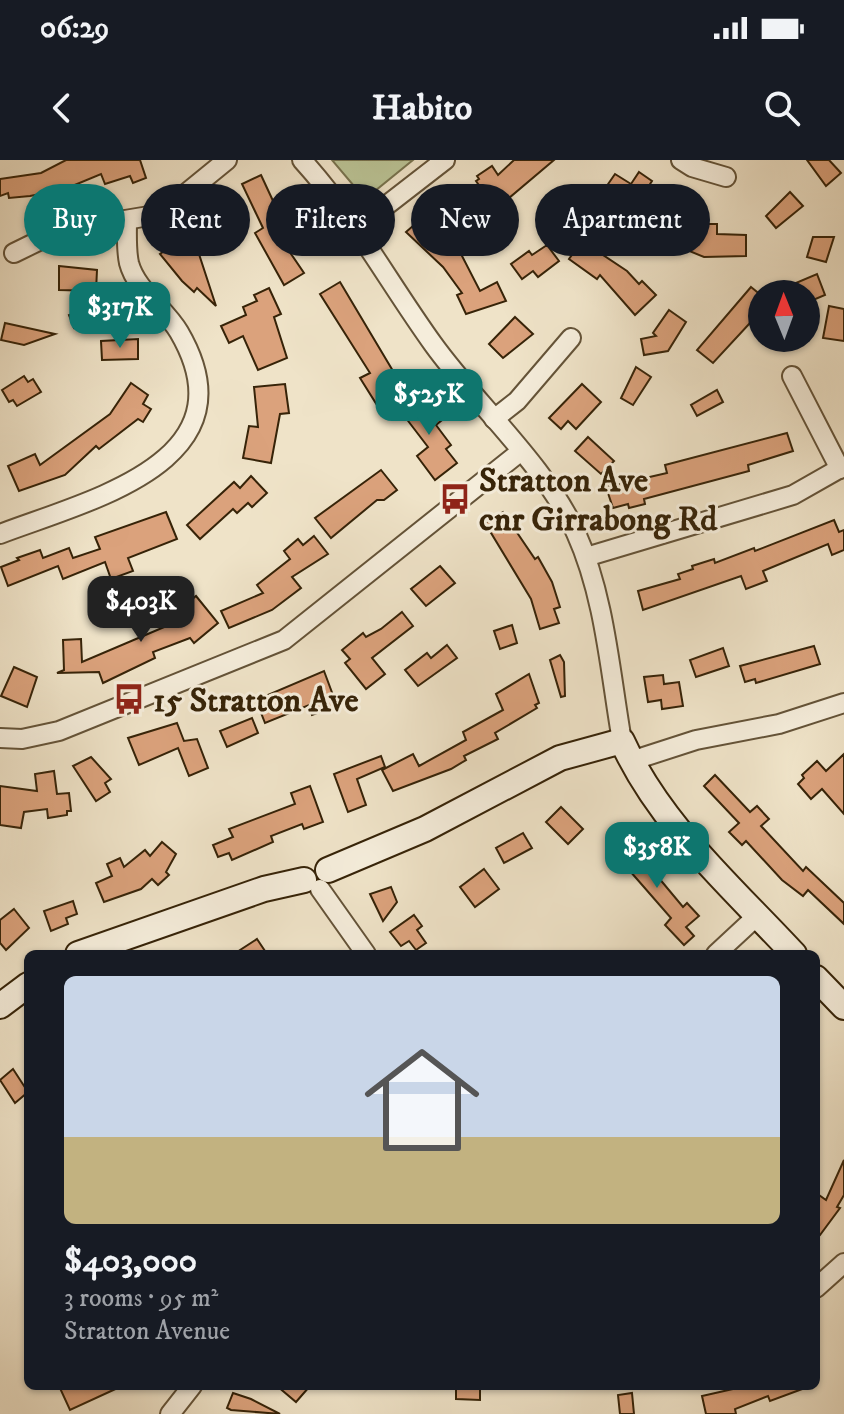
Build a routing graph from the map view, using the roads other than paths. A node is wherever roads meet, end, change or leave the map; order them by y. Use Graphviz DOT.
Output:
graph roads {
  1 [pos="227,160"];
  2 [pos="302,160"];
  3 [pos="445,160"];
  4 [pos="681,160"];
  5 [pos="726,177"];
  6 [pos="321,184"];
  7 [pos="395,199"];
  8 [pos="127,220"];
  9 [pos="14,253"];
  10 [pos="374,256"];
  11 [pos="571,338"];
  12 [pos="792,376"];
  13 [pos="494,419"];
  14 [pos="520,452"];
  15 [pos="842,467"];
  16 [pos="0,534"];
  17 [pos="586,557"];
  18 [pos="844,703"];
  19 [pos="0,738"];
  20 [pos="626,751"];
  21 [pos="317,880"];
  22 [pos="758,915"];
  23 [pos="89,950"];
  24 [pos="363,950"];
  25 [pos="720,950"];
  26 [pos="790,950"];
  27 [pos="820,982"];
  28 [pos="24,988"];
  29 [pos="0,1006"];
  30 [pos="844,1007"];
  31 [pos="844,1263"];
  32 [pos="820,1284"];
  33 [pos="189,1390"];
  34 [pos="170,1414"];
  1 -- 8 [label="street"];
  2 -- 6 [label="street"];
  3 -- 7 [label="street"];
  4 -- 5 [label="street"];
  8 -- 9 [label="street"];
  8 -- 16 [label="street"];
  10 -- 13 [label="street"];
  11 -- 13 [label="street"];
  12 -- 15 [label="street"];
  13 -- 14 [label="street"];
  14 -- 17 [label="street"];
  14 -- 19 [label="street"];
  15 -- 17 [label="street"];
  17 -- 20 [label="street"];
  18 -- 20 [label="street"];
  20 -- 21 [label="street"];
  20 -- 22 [label="street"];
  21 -- 23 [label="street"];
  21 -- 24 [label="street"];
  22 -- 25 [label="street"];
  22 -- 26 [label="street"];
  27 -- 30 [label="street"];
  28 -- 29 [label="street"];
  31 -- 32 [label="street"];
  33 -- 34 [label="street"];
}
